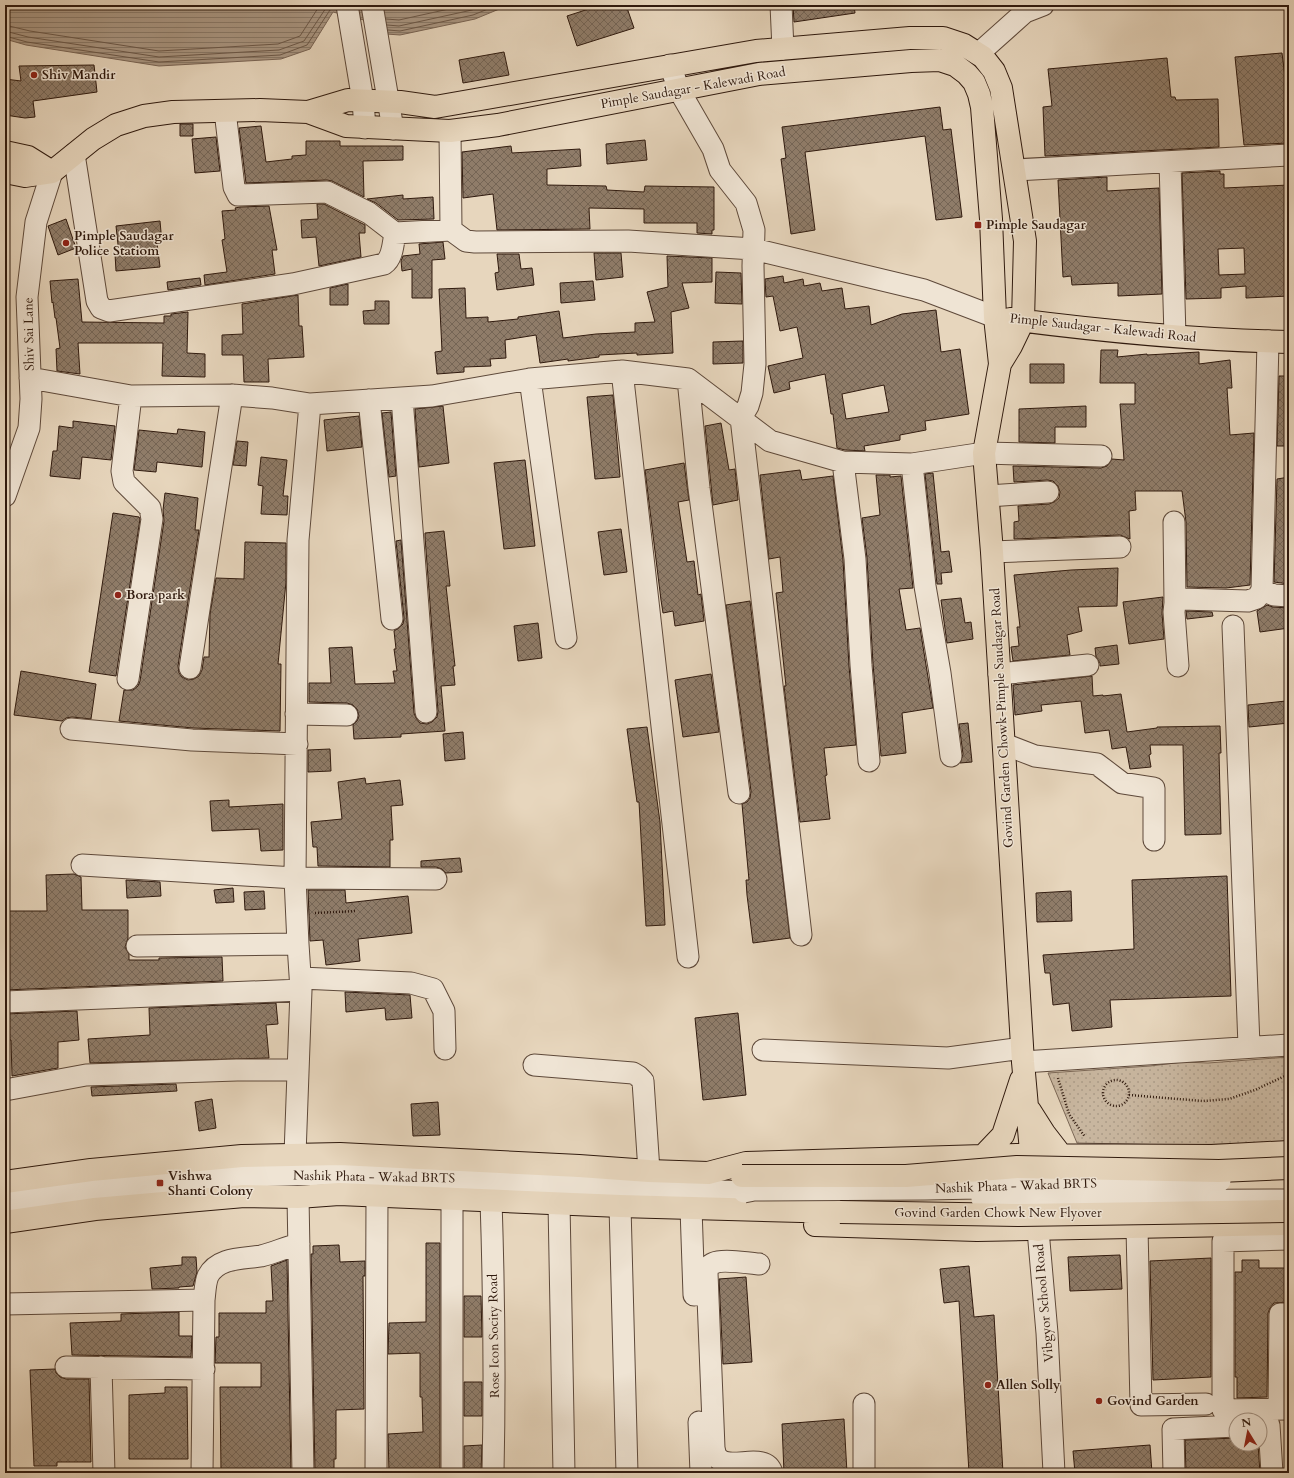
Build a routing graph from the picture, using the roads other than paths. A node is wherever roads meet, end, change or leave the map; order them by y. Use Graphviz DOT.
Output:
graph roads {
  1 [pos="347,5"];
  2 [pos="372,5"];
  3 [pos="781,5"];
  4 [pos="1043,5"];
  5 [pos="782,49"];
  6 [pos="978,54"];
  7 [pos="670,65"];
  8 [pos="679,90"];
  9 [pos="363,100"];
  10 [pos="389,101"];
  11 [pos="225,111"];
  12 [pos="308,112"];
  13 [pos="365,128"];
  14 [pos="393,129"];
  15 [pos="450,131"];
  16 [pos="5,152"];
  17 [pos="74,154"];
  18 [pos="1289,155"];
  19 [pos="1170,162"];
  20 [pos="1014,170"];
  21 [pos="5,172"];
  22 [pos="52,172"];
  23 [pos="451,230"];
  24 [pos="395,233"];
  25 [pos="753,249"];
  26 [pos="995,317"];
  27 [pos="1023,321"];
  28 [pos="1175,336"];
  29 [pos="1268,341"];
  30 [pos="1289,342"];
  31 [pos="1000,364"];
  32 [pos="622,370"];
  33 [pos="30,378"];
  34 [pos="530,379"];
  35 [pos="688,379"];
  36 [pos="232,395"];
  37 [pos="131,396"];
  38 [pos="402,398"];
  39 [pos="369,400"];
  40 [pos="310,404"];
  41 [pos="741,418"];
  42 [pos="984,453"];
  43 [pos="1101,456"];
  44 [pos="843,462"];
  45 [pos="912,464"];
  46 [pos="1048,492"];
  47 [pos="5,496"];
  48 [pos="988,496"];
  49 [pos="1174,522"];
  50 [pos="1120,547"];
  51 [pos="992,552"];
  52 [pos="1262,590"];
  53 [pos="1289,596"];
  54 [pos="1175,604"];
  55 [pos="392,619"];
  56 [pos="1233,626"];
  57 [pos="566,638"];
  58 [pos="1088,665"];
  59 [pos="1178,666"];
  60 [pos="190,668"];
  61 [pos="999,674"];
  62 [pos="128,679"];
  63 [pos="426,712"];
  64 [pos="296,714"];
  65 [pos="347,715"];
  66 [pos="71,729"];
  67 [pos="297,744"];
  68 [pos="1004,744"];
  69 [pos="951,756"];
  70 [pos="869,761"];
  71 [pos="739,793"];
  72 [pos="1154,840"];
  73 [pos="1233,862"];
  74 [pos="82,865"];
  75 [pos="295,878"];
  76 [pos="436,879"];
  77 [pos="801,935"];
  78 [pos="298,944"];
  79 [pos="137,946"];
  80 [pos="688,957"];
  81 [pos="301,984"];
  82 [pos="5,1002"];
  83 [pos="1289,1045"];
  84 [pos="1244,1047"];
  85 [pos="445,1048"];
  86 [pos="763,1050"];
  87 [pos="1023,1061"];
  88 [pos="534,1065"];
  89 [pos="298,1070"];
  90 [pos="5,1090"];
  91 [pos="1027,1104"];
  92 [pos="1289,1152"];
  93 [pos="295,1155"];
  94 [pos="1061,1155"];
  95 [pos="983,1156"];
  96 [pos="1032,1156"];
  97 [pos="1289,1168"];
  98 [pos="649,1171"];
  99 [pos="708,1173"];
  100 [pos="1289,1178"];
  101 [pos="5,1182"];
  102 [pos="743,1184"];
  103 [pos="377,1195"];
  104 [pos="298,1197"];
  105 [pos="452,1198"];
  106 [pos="491,1200"];
  107 [pos="5,1202"];
  108 [pos="559,1203"];
  109 [pos="620,1206"];
  110 [pos="699,1208"];
  111 [pos="1288,1212"];
  112 [pos="5,1222"];
  113 [pos="1137,1228"];
  114 [pos="1038,1230"];
  115 [pos="1289,1239"];
  116 [pos="299,1244"];
  117 [pos="759,1264"];
  118 [pos="204,1300"];
  119 [pos="5,1304"];
  120 [pos="1289,1314"];
  121 [pos="66,1367"];
  122 [pos="101,1367"];
  123 [pos="204,1369"];
  124 [pos="864,1404"];
  125 [pos="1206,1404"];
  126 [pos="1284,1409"];
  127 [pos="1268,1425"];
  128 [pos="1228,1426"];
  129 [pos="104,1473"];
  130 [pos="202,1473"];
  131 [pos="303,1473"];
  132 [pos="376,1473"];
  133 [pos="452,1473"];
  134 [pos="493,1473"];
  135 [pos="564,1473"];
  136 [pos="627,1473"];
  137 [pos="701,1473"];
  138 [pos="772,1473"];
  139 [pos="864,1473"];
  140 [pos="1054,1473"];
  141 [pos="1174,1473"];
  142 [pos="1272,1473"];
  1 -- 9 [label="street"];
  2 -- 10 [label="street"];
  3 -- 5 [label="street"];
  4 -- 6 [label="street"];
  5 -- 6 [label="main road, Pimple Saudagar - Kalewadi Road"];
  5 -- 7 [label="main road, Pimple Saudagar - Kalewadi Road"];
  6 -- 20 [label="main road, Pimple Saudagar - Kalewadi Road"];
  7 -- 8 [label="street"];
  7 -- 10 [label="main road, Pimple Saudagar - Kalewadi Road"];
  8 -- 15 [label="main road, Pimple Saudagar - Kalewadi Road"];
  8 -- 25 [label="street"];
  8 -- 26 [label="main road, Pimple Saudagar - Kalewadi Road"];
  9 -- 10 [label="main road, Pimple Saudagar - Kalewadi Road"];
  9 -- 12 [label="main road, Pimple Saudagar - Kalewadi Road"];
  9 -- 13 [label="street"];
  10 -- 14 [label="street"];
  11 -- 12 [label="main road, Pimple Saudagar - Kalewadi Road"];
  11 -- 17 [label="main road, Pimple Saudagar - Kalewadi Road"];
  11 -- 24 [label="street"];
  12 -- 13 [label="main road, Pimple Saudagar - Kalewadi Road"];
  13 -- 14 [label="main road, Pimple Saudagar - Kalewadi Road"];
  14 -- 15 [label="main road, Pimple Saudagar - Kalewadi Road"];
  15 -- 23 [label="street"];
  16 -- 22 [label="main road"];
  17 -- 22 [label="main road, Pimple Saudagar - Kalewadi Road"];
  17 -- 24 [label="street"];
  18 -- 19 [label="street"];
  19 -- 20 [label="street"];
  19 -- 28 [label="street"];
  20 -- 27 [label="main road, Pimple Saudagar - Kalewadi Road"];
  21 -- 22 [label="main road"];
  22 -- 33 [label="street, Shiv Sai Lane"];
  23 -- 24 [label="street"];
  23 -- 25 [label="street"];
  25 -- 26 [label="street"];
  25 -- 41 [label="street"];
  26 -- 27 [label="main road, Pimple Saudagar - Kalewadi Road"];
  26 -- 31 [label="main road"];
  27 -- 28 [label="main road, Pimple Saudagar - Kalewadi Road"];
  27 -- 31 [label="main road"];
  28 -- 29 [label="main road, Pimple Saudagar - Kalewadi Road"];
  29 -- 30 [label="main road, Pimple Saudagar - Kalewadi Road"];
  29 -- 52 [label="street"];
  31 -- 42 [label="main road, Govind Garden Chowk-Pimple Saudagar Road"];
  32 -- 34 [label="street"];
  32 -- 35 [label="street"];
  32 -- 80 [label="street"];
  33 -- 37 [label="street"];
  33 -- 47 [label="street, Shiv Sai Lane"];
  34 -- 38 [label="street"];
  34 -- 57 [label="street"];
  35 -- 41 [label="street"];
  35 -- 71 [label="street"];
  36 -- 37 [label="street"];
  36 -- 40 [label="street"];
  36 -- 60 [label="street"];
  37 -- 62 [label="street"];
  38 -- 39 [label="street"];
  38 -- 63 [label="street"];
  39 -- 40 [label="street"];
  39 -- 55 [label="street"];
  40 -- 64 [label="street"];
  41 -- 44 [label="street"];
  41 -- 77 [label="street"];
  42 -- 43 [label="street"];
  42 -- 45 [label="street"];
  42 -- 48 [label="main road, Govind Garden Chowk-Pimple Saudagar Road"];
  44 -- 45 [label="street"];
  44 -- 70 [label="street"];
  45 -- 69 [label="street"];
  46 -- 48 [label="street"];
  48 -- 51 [label="main road, Govind Garden Chowk-Pimple Saudagar Road"];
  49 -- 54 [label="street"];
  50 -- 51 [label="street"];
  51 -- 61 [label="main road, Govind Garden Chowk-Pimple Saudagar Road"];
  52 -- 53 [label="street"];
  52 -- 54 [label="street"];
  54 -- 59 [label="street"];
  56 -- 84 [label="street"];
  58 -- 61 [label="street"];
  61 -- 68 [label="main road, Govind Garden Chowk-Pimple Saudagar Road"];
  64 -- 65 [label="street"];
  64 -- 67 [label="street"];
  66 -- 67 [label="street"];
  67 -- 75 [label="street"];
  68 -- 72 [label="street"];
  68 -- 87 [label="main road, Govind Garden Chowk-Pimple Saudagar Road"];
  73 -- 84 [label="street"];
  74 -- 75 [label="street"];
  75 -- 76 [label="street"];
  75 -- 78 [label="street"];
  78 -- 79 [label="street"];
  78 -- 81 [label="street"];
  81 -- 82 [label="street"];
  81 -- 85 [label="street"];
  81 -- 89 [label="street"];
  83 -- 84 [label="street"];
  84 -- 87 [label="street"];
  86 -- 87 [label="street"];
  87 -- 91 [label="main road, Govind Garden Chowk-Pimple Saudagar Road"];
  87 -- 95 [label="main road"];
  88 -- 98 [label="street"];
  89 -- 90 [label="street"];
  89 -- 93 [label="street"];
  91 -- 94 [label="main road"];
  91 -- 96 [label="main road, Govind Garden Chowk-Pimple Saudagar Road"];
  92 -- 94 [label="main road"];
  93 -- 98 [label="main road"];
  93 -- 101 [label="main road"];
  94 -- 96 [label="main road"];
  95 -- 96 [label="main road"];
  95 -- 99 [label="main road"];
  96 -- 114 [label="main road, Govind Garden Chowk-Pimple Saudagar Road"];
  97 -- 102 [label="main road, bridge"];
  98 -- 99 [label="main road"];
  99 -- 102 [label="main road"];
  100 -- 102 [label="street, Nashik Phata - Wakad BRTS, bridge"];
  102 -- 107 [label="street, Nashik Phata - Wakad BRTS"];
  102 -- 111 [label="street, Nashik Phata - Wakad BRTS, bridge"];
  103 -- 104 [label="main road, Govind Garden Chowk New Flyover"];
  103 -- 105 [label="main road, Govind Garden Chowk New Flyover"];
  103 -- 132 [label="street"];
  104 -- 112 [label="main road, Govind Garden Chowk New Flyover"];
  104 -- 116 [label="street"];
  105 -- 106 [label="main road, Govind Garden Chowk New Flyover"];
  105 -- 133 [label="street"];
  106 -- 108 [label="main road, Govind Garden Chowk New Flyover"];
  106 -- 134 [label="street, Rose Icon Socity Road"];
  108 -- 109 [label="main road, Govind Garden Chowk New Flyover"];
  108 -- 135 [label="street"];
  109 -- 110 [label="main road, Govind Garden Chowk New Flyover"];
  109 -- 136 [label="street"];
  110 -- 111 [label="main road, Govind Garden Chowk New Flyover, bridge"];
  110 -- 114 [label="main road"];
  110 -- 137 [label="street"];
  111 -- 113 [label="main road"];
  113 -- 114 [label="main road"];
  113 -- 125 [label="street"];
  114 -- 140 [label="street, Vibgyor School Road"];
  115 -- 126 [label="street"];
  116 -- 118 [label="street"];
  116 -- 131 [label="street"];
  117 -- 138 [label="street"];
  118 -- 119 [label="street"];
  118 -- 123 [label="street"];
  120 -- 126 [label="street"];
  121 -- 122 [label="street"];
  122 -- 123 [label="street"];
  122 -- 129 [label="street"];
  123 -- 130 [label="street"];
  124 -- 139 [label="street"];
  127 -- 142 [label="street"];
  128 -- 141 [label="street"];
}
